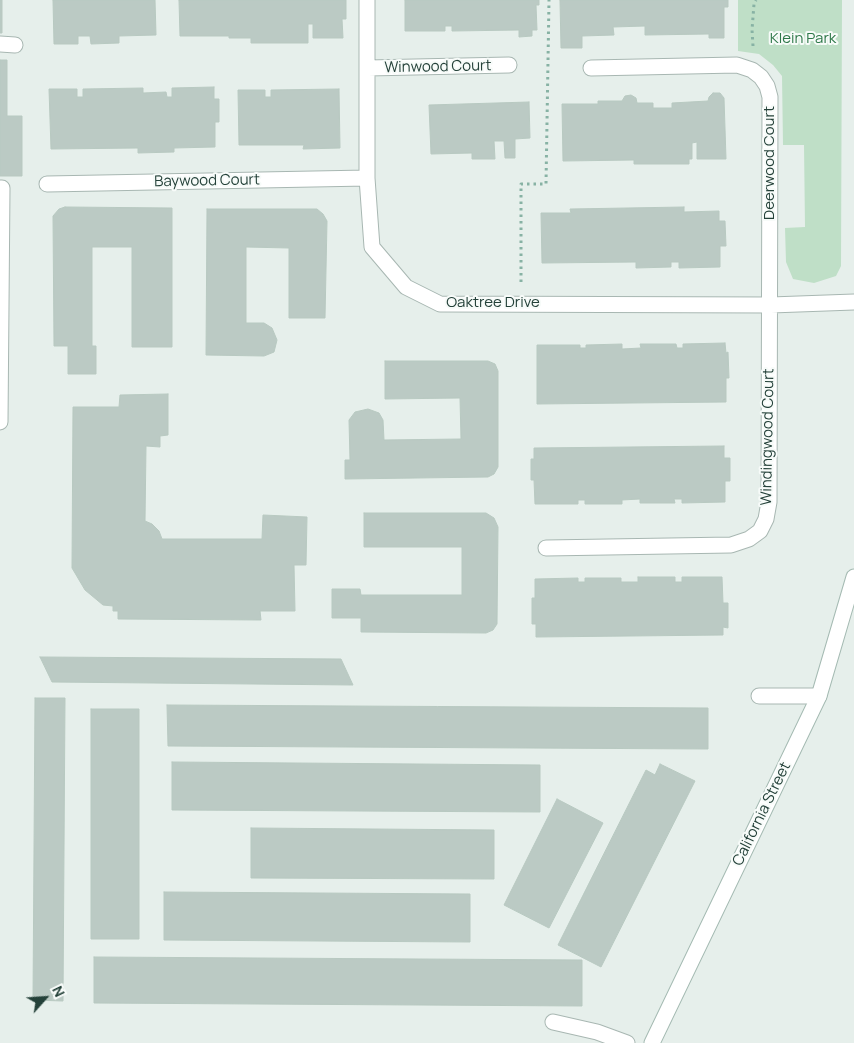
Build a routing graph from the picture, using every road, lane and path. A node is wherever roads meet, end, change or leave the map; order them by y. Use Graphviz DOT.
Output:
graph roads {
  1 [pos="367,0"];
  2 [pos="549,0"];
  3 [pos="756,0"];
  4 [pos="509,65"];
  5 [pos="368,68"];
  6 [pos="591,68"];
  7 [pos="752,70"];
  8 [pos="366,178"];
  9 [pos="47,184"];
  10 [pos="0,188"];
  11 [pos="854,302"];
  12 [pos="522,303"];
  13 [pos="770,305"];
  14 [pos="0,422"];
  15 [pos="546,548"];
  16 [pos="854,577"];
  17 [pos="759,696"];
  18 [pos="819,696"];
  19 [pos="553,1022"];
  20 [pos="627,1043"];
  21 [pos="652,1043"];
  1 -- 5 [label="street, Oaktree Drive"];
  2 -- 12 [label="path"];
  3 -- 7 [label="path"];
  4 -- 5 [label="street, Winwood Court"];
  5 -- 8 [label="street, Oaktree Drive"];
  6 -- 7 [label="street"];
  7 -- 13 [label="street, Deerwood Court"];
  8 -- 9 [label="street, Baywood Court"];
  8 -- 12 [label="street, Oaktree Drive"];
  10 -- 14 [label="street"];
  11 -- 13 [label="street, Oaktree Drive"];
  12 -- 13 [label="street, Oaktree Drive"];
  13 -- 15 [label="street, Windingwood Court"];
  16 -- 18 [label="street, California Street"];
  17 -- 18 [label="street"];
  18 -- 21 [label="street, California Street"];
  19 -- 20 [label="street"];
}
